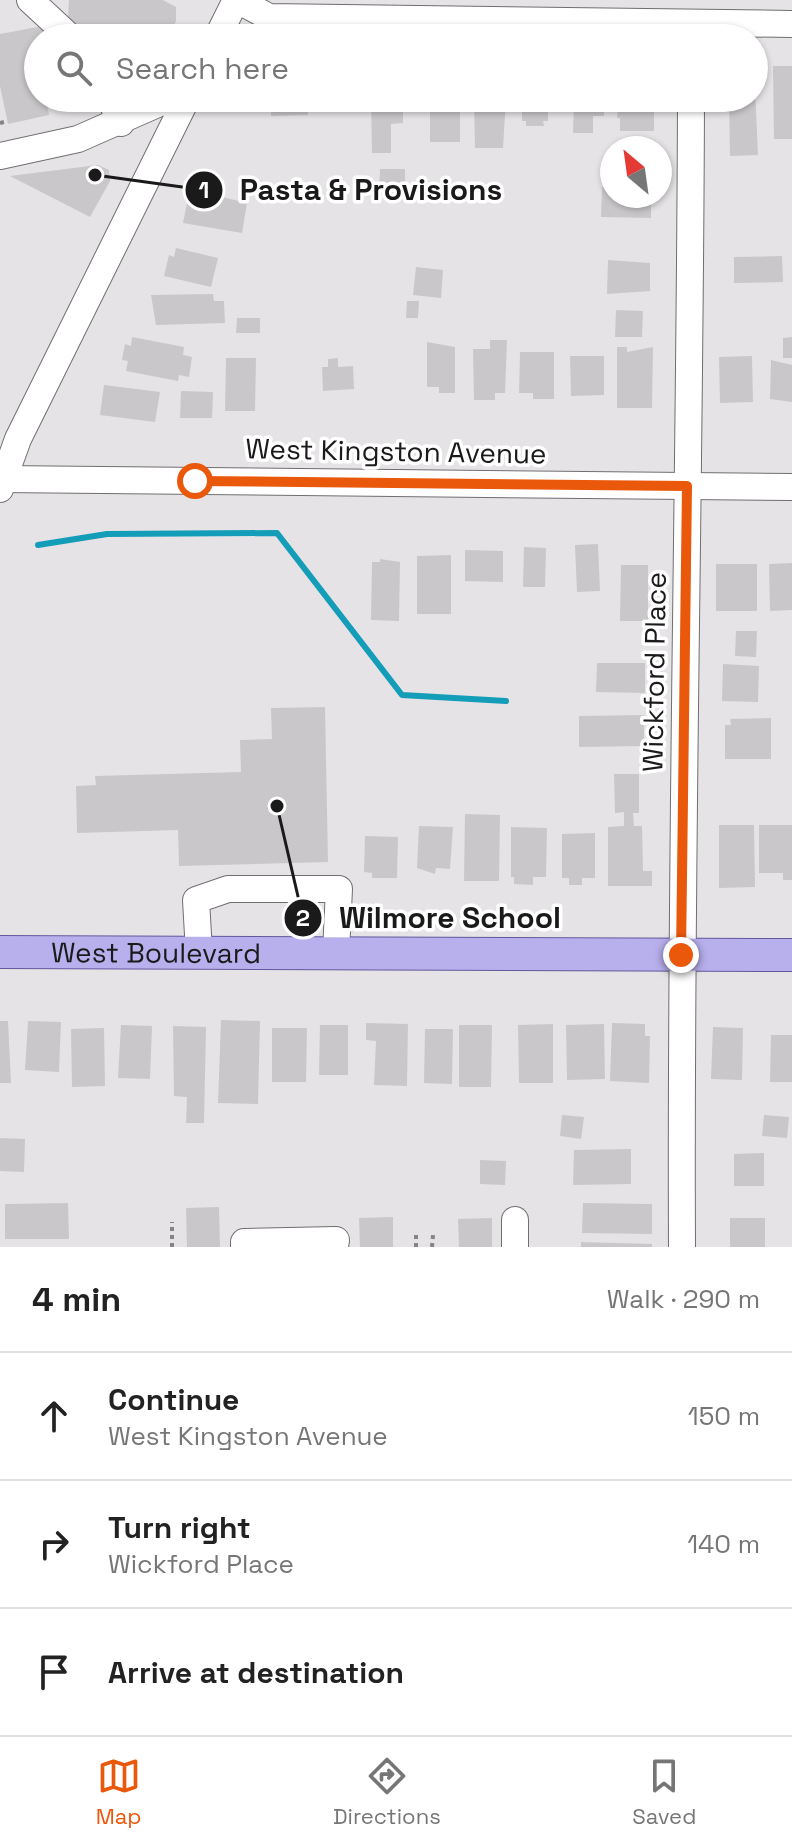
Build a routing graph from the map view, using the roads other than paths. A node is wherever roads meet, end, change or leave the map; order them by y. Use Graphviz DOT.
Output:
graph roads {
  1 [pos="30,0"];
  2 [pos="236,0"];
  3 [pos="691,20"];
  4 [pos="56,24"];
  5 [pos="224,24"];
  6 [pos="792,24"];
  7 [pos="116,112"];
  8 [pos="143,112"];
  9 [pos="180,112"];
  10 [pos="691,112"];
  11 [pos="121,123"];
  12 [pos="0,156"];
  13 [pos="1,482"];
  14 [pos="687,486"];
  15 [pos="792,487"];
  16 [pos="0,952"];
  17 [pos="199,952"];
  18 [pos="336,952"];
  19 [pos="681,955"];
  20 [pos="792,955"];
  21 [pos="515,1220"];
  22 [pos="244,1247"];
  23 [pos="335,1247"];
  24 [pos="515,1247"];
  25 [pos="682,1247"];
  1 -- 4 [label="street"];
  2 -- 3 [label="street"];
  2 -- 5 [label="street"];
  3 -- 6 [label="street"];
  7 -- 11 [label="street"];
  8 -- 11 [label="street"];
  9 -- 13 [label="street"];
  10 -- 14 [label="street, Wickford Place"];
  11 -- 12 [label="street"];
  13 -- 14 [label="street, West Kingston Avenue"];
  14 -- 15 [label="street, West Kingston Avenue"];
  14 -- 19 [label="street, Wickford Place"];
  16 -- 17 [label="main road, West Boulevard"];
  17 -- 18 [label="main road, West Boulevard"];
  17 -- 18 [label="street"];
  18 -- 19 [label="main road, West Boulevard"];
  19 -- 20 [label="main road, West Boulevard"];
  19 -- 25 [label="street, Wickford Place"];
  21 -- 24 [label="street"];
  22 -- 23 [label="street"];
}
